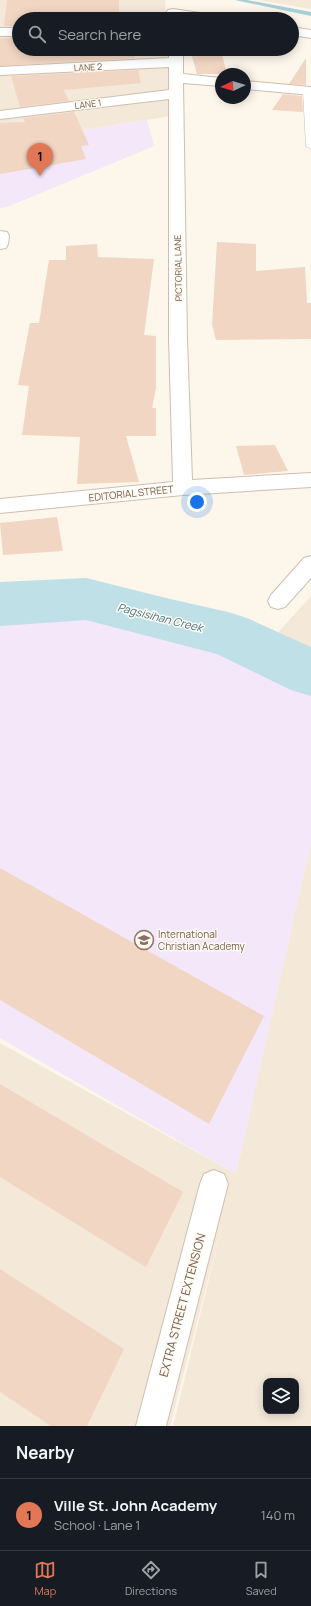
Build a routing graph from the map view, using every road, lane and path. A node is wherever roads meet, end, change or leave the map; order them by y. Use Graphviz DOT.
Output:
graph roads {
  1 [pos="0,32"];
  2 [pos="12,32"];
  3 [pos="299,33"];
  4 [pos="311,34"];
  5 [pos="0,71"];
  6 [pos="176,71"];
  7 [pos="215,81"];
  8 [pos="251,86"];
  9 [pos="310,91"];
  10 [pos="0,115"];
  11 [pos="311,125"];
  12 [pos="311,146"];
  13 [pos="311,480"];
  14 [pos="183,488"];
  15 [pos="0,506"];
  16 [pos="311,564"];
  17 [pos="278,601"];
  18 [pos="214,1184"];
  19 [pos="151,1426"];
  1 -- 2 [label="street"];
  3 -- 4 [label="street"];
  5 -- 6 [label="street, LANE 2"];
  6 -- 7 [label="street"];
  6 -- 10 [label="street, LANE 1"];
  6 -- 14 [label="street, PICTORIAL LANE"];
  8 -- 9 [label="street"];
  9 -- 11 [label="lane"];
  11 -- 12 [label="lane"];
  13 -- 14 [label="street, EDITORIAL STREET"];
  14 -- 15 [label="street, EDITORIAL STREET"];
  16 -- 17 [label="street"];
  18 -- 19 [label="street, EXTRA STREET EXTENSION"];
}
